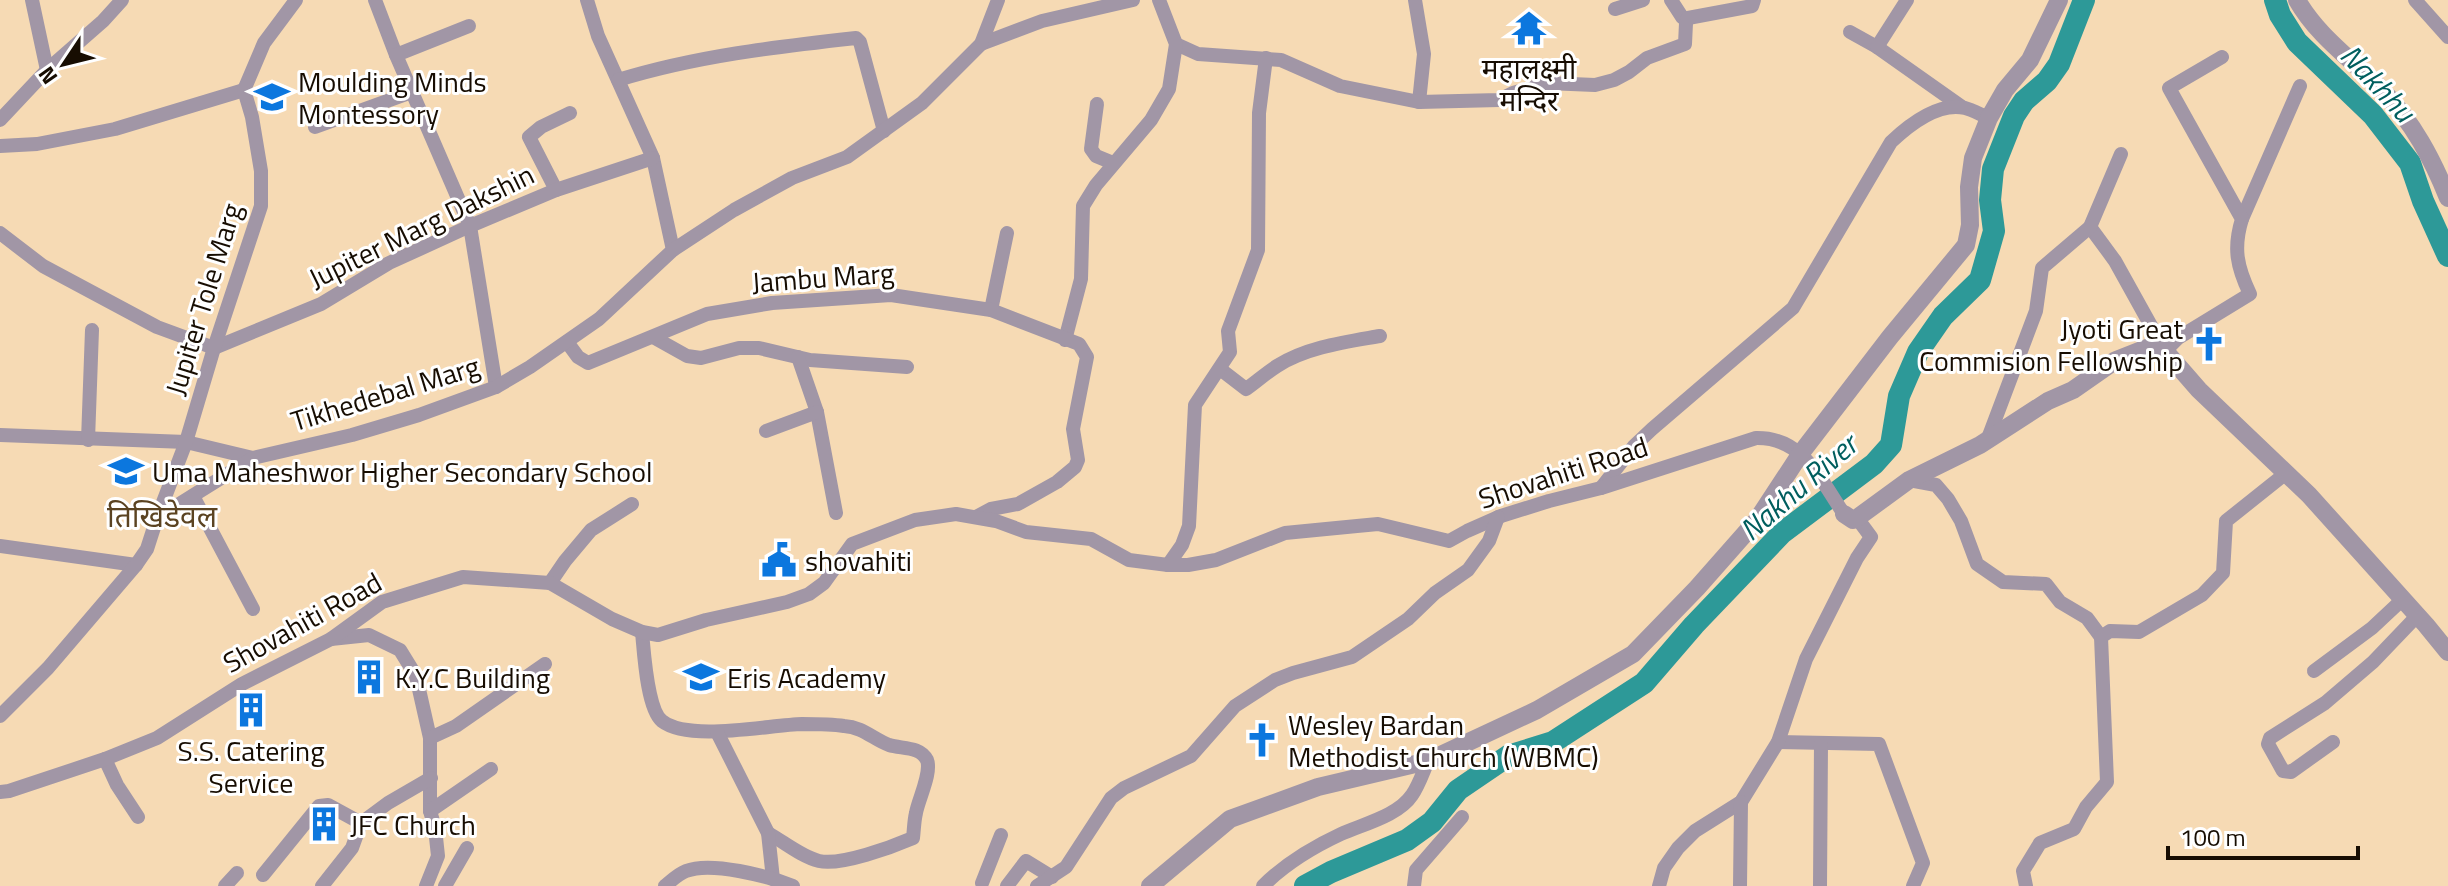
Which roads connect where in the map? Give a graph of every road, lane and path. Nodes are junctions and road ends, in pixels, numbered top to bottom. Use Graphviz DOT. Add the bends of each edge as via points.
graph roads {
  1 [pos="32,0"];
  2 [pos="122,0"];
  3 [pos="296,0"];
  4 [pos="375,0"];
  5 [pos="587,0"];
  6 [pos="998,0"];
  7 [pos="1159,0"];
  8 [pos="1415,0"];
  9 [pos="1643,0"];
  10 [pos="1671,0"];
  11 [pos="1754,0"];
  12 [pos="1907,0"];
  13 [pos="2059,0"];
  14 [pos="2415,0"];
  15 [pos="1124,1"];
  16 [pos="2299,1"];
  17 [pos="1700,7"];
  18 [pos="1615,9"];
  19 [pos="1687,21"];
  20 [pos="469,26"];
  21 [pos="1850,32"];
  22 [pos="2448,37"];
  23 [pos="981,44"];
  24 [pos="1176,44"];
  25 [pos="1877,47"];
  26 [pos="396,55"];
  27 [pos="2222,57"];
  28 [pos="1266,58"];
  29 [pos="47,70"];
  30 [pos="618,80"];
  31 [pos="2300,86"];
  32 [pos="244,90"];
  33 [pos="412,92"];
  34 [pos="1419,102"];
  35 [pos="1097,104"];
  36 [pos="1962,107"];
  37 [pos="570,113"];
  38 [pos="1989,118"];
  39 [pos="0,120"];
  40 [pos="315,127"];
  41 [pos="884,131"];
  42 [pos="0,146"];
  43 [pos="2121,154"];
  44 [pos="653,158"];
  45 [pos="1113,163"];
  46 [pos="556,190"];
  47 [pos="2448,198"];
  48 [pos="2242,219"];
  49 [pos="470,226"];
  50 [pos="2090,227"];
  51 [pos="0,233"];
  52 [pos="1007,233"];
  53 [pos="673,250"];
  54 [pos="991,310"];
  55 [pos="92,330"];
  56 [pos="1380,336"];
  57 [pos="653,337"];
  58 [pos="1065,340"];
  59 [pos="567,342"];
  60 [pos="214,348"];
  61 [pos="2165,351"];
  62 [pos="798,357"];
  63 [pos="907,367"];
  64 [pos="1220,369"];
  65 [pos="496,387"];
  66 [pos="817,412"];
  67 [pos="766,431"];
  68 [pos="0,435"];
  69 [pos="88,440"];
  70 [pos="1987,441"];
  71 [pos="186,442"];
  72 [pos="1804,457"];
  73 [pos="253,458"];
  74 [pos="2285,474"];
  75 [pos="1909,480"];
  76 [pos="1601,488"];
  77 [pos="193,496"];
  78 [pos="632,504"];
  79 [pos="836,513"];
  80 [pos="1850,516"];
  81 [pos="976,517"];
  82 [pos="1498,517"];
  83 [pos="157,518"];
  84 [pos="0,546"];
  85 [pos="136,565"];
  86 [pos="1168,565"];
  87 [pos="550,583"];
  88 [pos="2403,599"];
  89 [pos="253,609"];
  90 [pos="2417,616"];
  91 [pos="642,632"];
  92 [pos="2101,637"];
  93 [pos="331,639"];
  94 [pos="2448,652"];
  95 [pos="545,664"];
  96 [pos="2314,671"];
  97 [pos="0,716"];
  98 [pos="717,732"];
  99 [pos="430,738"];
  100 [pos="1778,742"];
  101 [pos="2333,742"];
  102 [pos="1821,744"];
  103 [pos="105,759"];
  104 [pos="1428,761"];
  105 [pos="491,769"];
  106 [pos="431,778"];
  107 [pos="0,792"];
  108 [pos="1741,802"];
  109 [pos="430,811"];
  110 [pos="138,817"];
  111 [pos="1462,817"];
  112 [pos="361,823"];
  113 [pos="768,833"];
  114 [pos="1001,835"];
  115 [pos="467,848"];
  116 [pos="237,873"];
  117 [pos="263,875"];
  118 [pos="1052,877"];
  119 [pos="773,879"];
  120 [pos="983,885"];
  121 [pos="225,886"];
  122 [pos="322,886"];
  123 [pos="426,886"];
  124 [pos="445,886"];
  125 [pos="665,886"];
  126 [pos="793,886"];
  127 [pos="1007,886"];
  128 [pos="1037,886"];
  129 [pos="1150,886"];
  130 [pos="1263,886"];
  131 [pos="1414,886"];
  132 [pos="1659,886"];
  133 [pos="1740,886"];
  134 [pos="1820,886"];
  135 [pos="1913,886"];
  136 [pos="2026,886"];
  1 -- 29 [label="street"];
  2 -- 29 [label="street"];
  3 -- 32 [label="street" via="264,43"];
  4 -- 26 [label="street"];
  5 -- 30 [label="street"];
  6 -- 23 [label="street, Tikhedebal Marg"];
  7 -- 24 [label="street"];
  8 -- 34 [label="street" via="1424,54"];
  9 -- 18 [label="street"];
  10 -- 19 [label="street"];
  11 -- 17 [label="street" via="1752,6"];
  12 -- 25 [label="street"];
  13 -- 38 [label="street" via="2030,60"];
  14 -- 22 [label="street"];
  15 -- 23 [label="street" via="1042,21"];
  16 -- 47 [label="street" via="2315,27 2384,92 2415,130"];
  17 -- 19 [label="street"];
  19 -- 34 [label="street" via="1685,44 1647,58 1614,80 1595,85 1547,83 1499,100"];
  20 -- 26 [label="street"];
  21 -- 25 [label="street"];
  23 -- 41 [label="street, Tikhedebal Marg" via="922,103"];
  24 -- 28 [label="street" via="1198,54"];
  24 -- 45 [label="street" via="1169,89 1151,120"];
  25 -- 36 [label="street"];
  26 -- 33 [label="street"];
  27 -- 48 [label="street" via="2169,88"];
  28 -- 34 [label="street" via="1340,86"];
  28 -- 64 [label="street" via="1259,113 1258,250 1228,331 1230,352"];
  29 -- 39 [label="street"];
  30 -- 41 [label="street" via="701,59 856,38"];
  30 -- 44 [label="street"];
  31 -- 48 [label="street"];
  32 -- 42 [label="street" via="115,129"];
  32 -- 60 [label="street, Jupiter Tole Marg" via="261,171 261,206"];
  33 -- 40 [label="street"];
  33 -- 49 [label="street"];
  35 -- 45 [label="street" via="1091,149"];
  36 -- 38 [label="street"];
  36 -- 76 [label="street" via="1937,111 1909,125 1891,142 1793,308 1652,429"];
  37 -- 46 [label="street" via="529,137"];
  38 -- 72 [label="street" via="1973,158 1966,245 1890,337"];
  41 -- 53 [label="street, Tikhedebal Marg" via="847,157 792,178 734,210"];
  43 -- 50 [label="street"];
  44 -- 46 [label="street, Jupiter Marg Dakshin"];
  44 -- 53 [label="street"];
  45 -- 58 [label="street" via="1083,206 1081,279"];
  46 -- 49 [label="street, Jupiter Marg Dakshin"];
  48 -- 61 [label="street" via="2238,261 2250,294"];
  49 -- 60 [label="street, Jupiter Marg Dakshin" via="389,263 321,304"];
  49 -- 65 [label="street"];
  50 -- 61 [label="street"];
  50 -- 70 [label="street" via="2042,268 2036,311"];
  51 -- 60 [label="street" via="43,266 157,327"];
  52 -- 54 [label="street"];
  53 -- 59 [label="street, Tikhedebal Marg"];
  54 -- 57 [label="street, Jambu Marg" via="891,295 772,303 707,314"];
  54 -- 58 [label="street, Jambu Marg"];
  55 -- 69 [label="street"];
  56 -- 64 [label="street" via="1296,357 1246,389"];
  57 -- 59 [label="street, Jambu Marg" via="588,363"];
  57 -- 62 [label="street" via="701,358 739,348"];
  58 -- 81 [label="street, Jambu Marg" via="1079,344 1087,357 1073,429 1075,467 1018,504"];
  59 -- 65 [label="street, Tikhedebal Marg"];
  60 -- 71 [label="street, Jupiter Tole Marg"];
  61 -- 70 [label="street" via="2149,347 2116,360"];
  61 -- 74 [label="street"];
  62 -- 63 [label="street"];
  62 -- 66 [label="street"];
  64 -- 86 [label="street" via="1195,405 1189,526"];
  65 -- 73 [label="street, Tikhedebal Marg" via="352,435"];
  66 -- 67 [label="street"];
  66 -- 79 [label="street"];
  68 -- 69 [label="street"];
  69 -- 71 [label="street"];
  70 -- 75 [label="street"];
  71 -- 73 [label="street"];
  71 -- 83 [label="street, Jupiter Tole Marg"];
  72 -- 76 [label="street, Shovahiti Road" via="1772,438 1756,438"];
  72 -- 80 [label="street"];
  72 -- 104 [label="street" via="1757,520 1633,654 1537,710"];
  73 -- 77 [label="street, Tikhedebal Marg"];
  74 -- 88 [label="street"];
  74 -- 92 [label="street" via="2226,521 2223,573 2202,595 2139,632 2110,631"];
  75 -- 80 [label="street"];
  75 -- 92 [label="street" via="1936,485 1948,499 1977,564 2003,582 2046,584"];
  76 -- 82 [label="street, Shovahiti Road"];
  77 -- 83 [label="street, Tikhedebal Marg"];
  77 -- 89 [label="street"];
  78 -- 87 [label="street" via="591,530"];
  80 -- 100 [label="street" via="1871,537 1806,659"];
  81 -- 86 [label="street, Shovahiti Road" via="1026,532 1091,539 1129,560"];
  81 -- 91 [label="street, Shovahiti Road" via="915,520 866,537 852,544 824,583 787,602 658,635"];
  82 -- 86 [label="street, Shovahiti Road" via="1449,541 1378,524 1342,527 1285,533 1216,560"];
  82 -- 118 [label="street" via="1468,570 1408,619 1352,657 1275,680 1235,706 1191,756 1111,798 1066,867"];
  83 -- 85 [label="street"];
  84 -- 85 [label="street"];
  85 -- 97 [label="street"];
  87 -- 91 [label="street, Shovahiti Road"];
  87 -- 93 [label="street, Shovahiti Road" via="463,577 382,602"];
  88 -- 90 [label="street"];
  88 -- 96 [label="street"];
  90 -- 94 [label="street"];
  90 -- 101 [label="street" via="2364,670 2268,744 2283,771 2291,772"];
  91 -- 98 [label="street" via="656,713 681,728"];
  92 -- 136 [label="street" via="2107,782 2074,829 2040,843 2023,871"];
  93 -- 99 [label="street" via="369,635 400,650 416,676"];
  93 -- 103 [label="street, Shovahiti Road" via="251,679 157,738"];
  95 -- 99 [label="street"];
  98 -- 113 [label="street"];
  98 -- 113 [label="street" via="802,724 845,726 926,757 913,838 833,862 817,861"];
  99 -- 106 [label="street"];
  100 -- 102 [label="street"];
  100 -- 108 [label="street"];
  102 -- 134 [label="street"];
  102 -- 135 [label="street" via="1879,744 1923,863"];
  103 -- 107 [label="street, Shovahiti Road"];
  103 -- 110 [label="street"];
  104 -- 129 [label="street" via="1318,787 1230,819"];
  104 -- 130 [label="street" via="1412,797 1282,868"];
  105 -- 109 [label="street"];
  106 -- 109 [label="street"];
  106 -- 112 [label="street"];
  108 -- 132 [label="street" via="1678,848"];
  108 -- 133 [label="street"];
  109 -- 123 [label="street" via="438,856"];
  111 -- 131 [label="street" via="1416,870"];
  112 -- 117 [label="street" via="328,805 319,806"];
  112 -- 122 [label="street" via="352,848"];
  113 -- 119 [label="street"];
  114 -- 120 [label="street"];
  115 -- 124 [label="street"];
  116 -- 121 [label="street"];
  118 -- 127 [label="street" via="1026,861"];
  118 -- 128 [label="street"];
  119 -- 125 [label="street" via="703,866 683,872"];
  119 -- 126 [label="street"];
}
